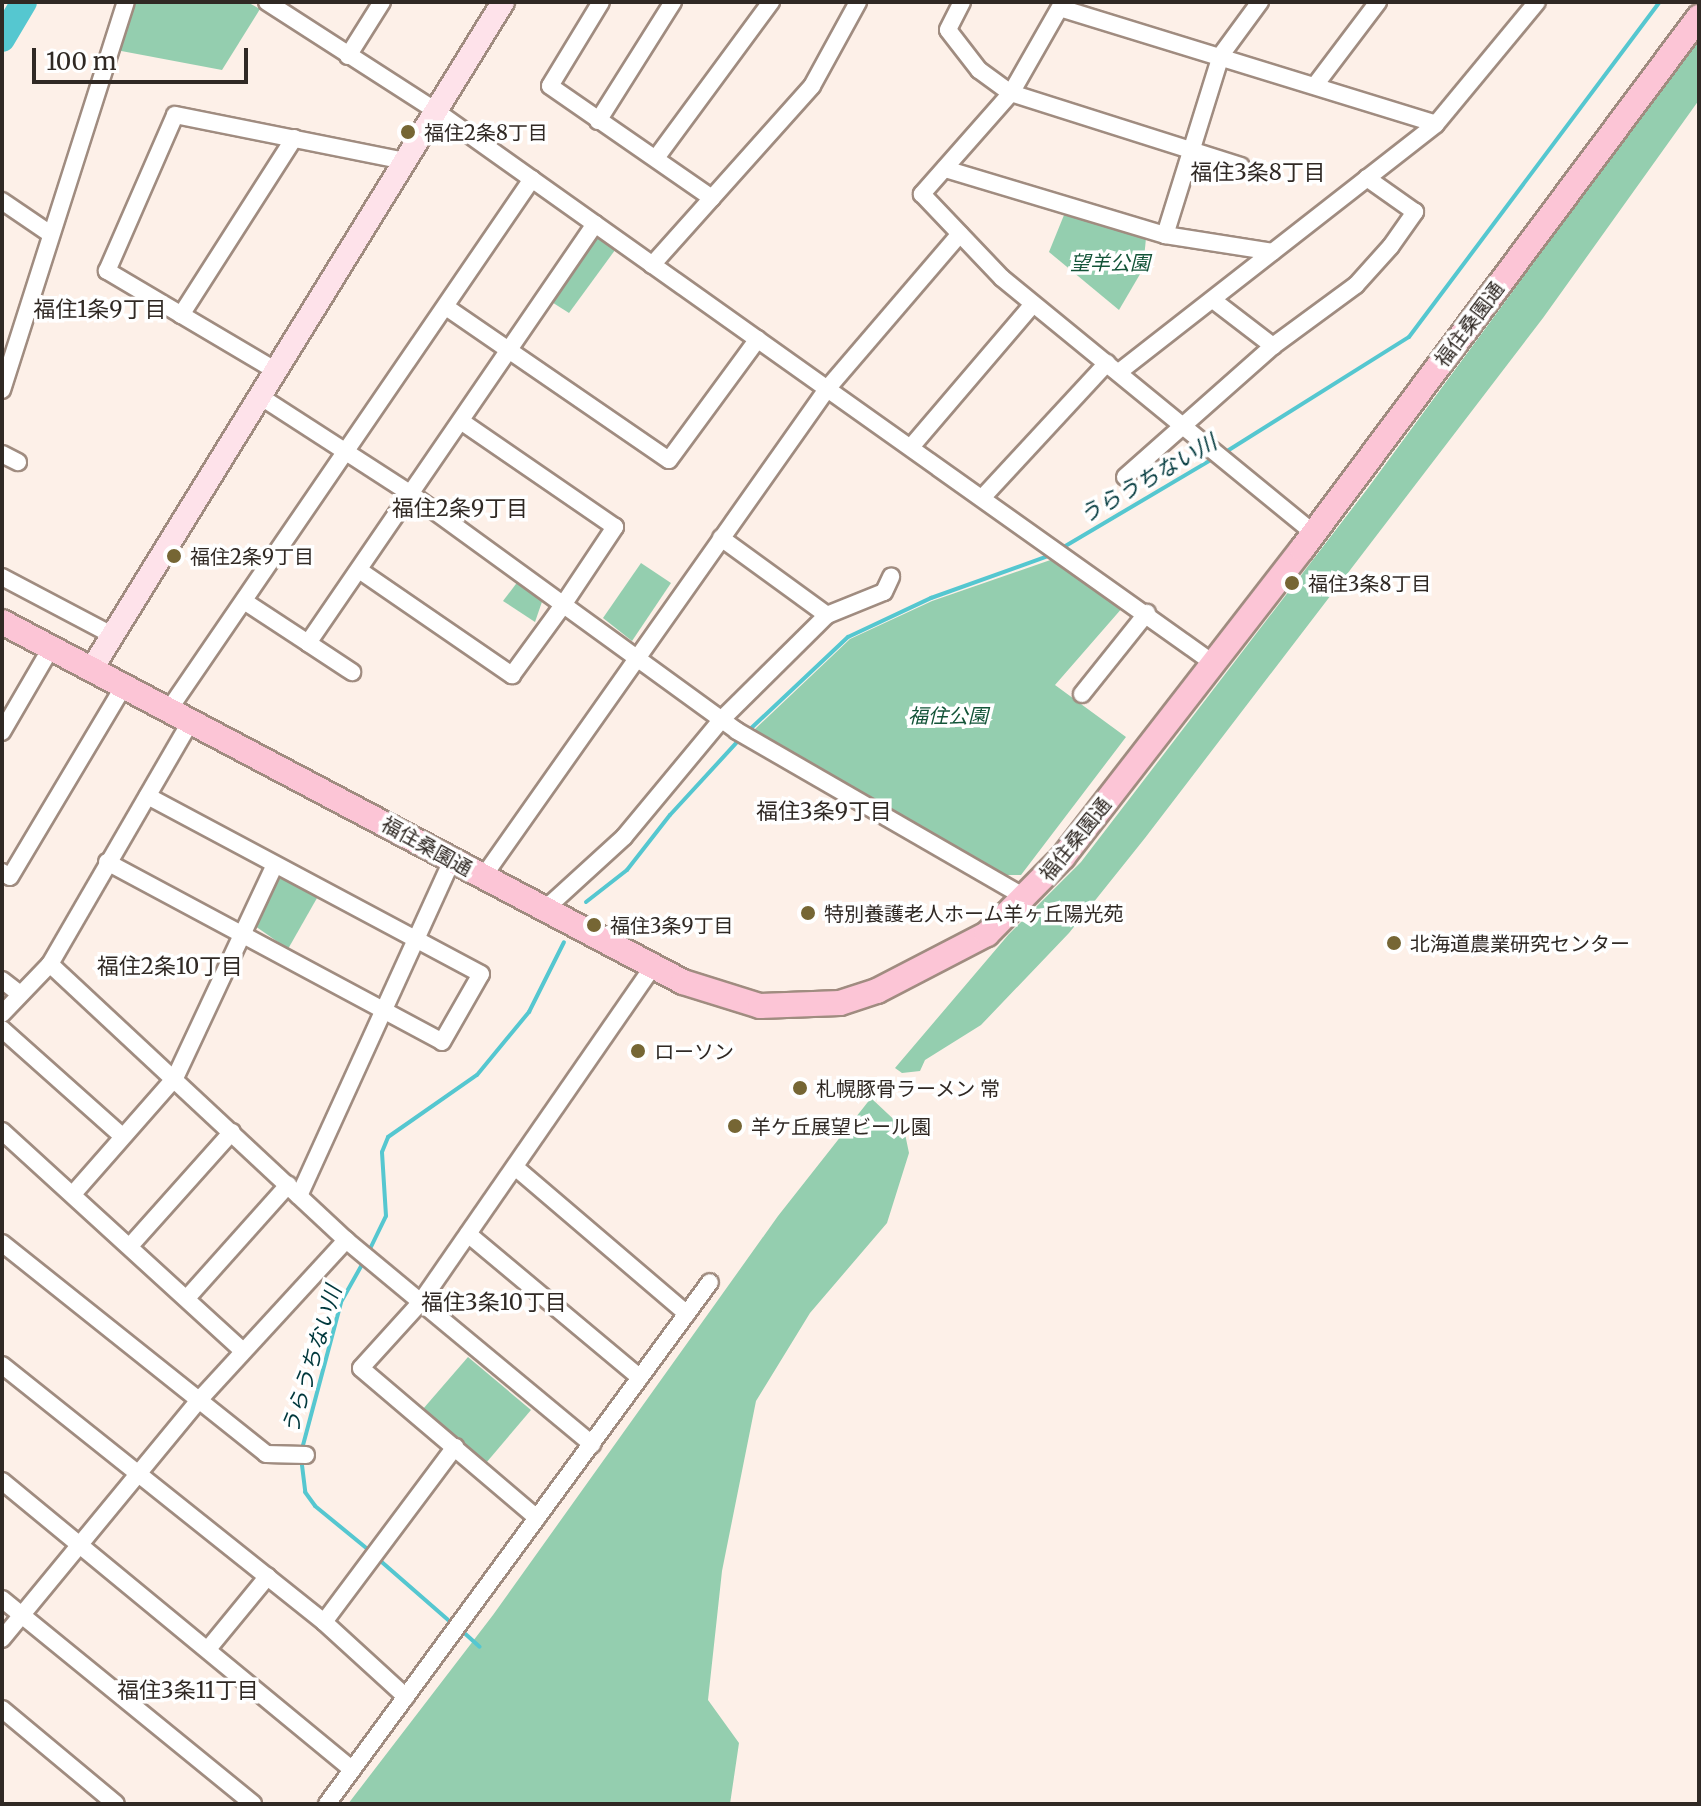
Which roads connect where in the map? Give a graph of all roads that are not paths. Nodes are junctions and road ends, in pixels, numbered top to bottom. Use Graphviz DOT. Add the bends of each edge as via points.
graph roads {
  1 [pos="126,2"];
  2 [pos="267,2"];
  3 [pos="382,2"];
  4 [pos="503,2"];
  5 [pos="601,2"];
  6 [pos="673,2"];
  7 [pos="771,2"];
  8 [pos="858,2"];
  9 [pos="962,2"];
  10 [pos="1260,2"];
  11 [pos="1378,2"];
  12 [pos="1537,2"];
  13 [pos="1062,5"];
  14 [pos="1699,17"];
  15 [pos="1221,55"];
  16 [pos="348,56"];
  17 [pos="1316,84"];
  18 [pos="1011,93"];
  19 [pos="436,111"];
  20 [pos="598,121"];
  21 [pos="1436,124"];
  22 [pos="294,138"];
  23 [pos="1189,150"];
  24 [pos="656,158"];
  25 [pos="406,161"];
  26 [pos="1241,166"];
  27 [pos="945,169"];
  28 [pos="1367,178"];
  29 [pos="532,179"];
  30 [pos="712,198"];
  31 [pos="2,201"];
  32 [pos="595,224"];
  33 [pos="49,233"];
  34 [pos="960,234"];
  35 [pos="1165,235"];
  36 [pos="1273,252"];
  37 [pos="652,265"];
  38 [pos="1213,300"];
  39 [pos="1033,304"];
  40 [pos="446,307"];
  41 [pos="181,315"];
  42 [pos="758,339"];
  43 [pos="1273,346"];
  44 [pos="510,349"];
  45 [pos="1113,368"];
  46 [pos="278,372"];
  47 [pos="827,389"];
  48 [pos="2,390"];
  49 [pos="261,397"];
  50 [pos="462,422"];
  51 [pos="1184,425"];
  52 [pos="911,447"];
  53 [pos="347,450"];
  54 [pos="2,454"];
  55 [pos="18,462"];
  56 [pos="1125,477"];
  57 [pos="411,494"];
  58 [pos="982,498"];
  59 [pos="1313,533"];
  60 [pos="721,538"];
  61 [pos="359,570"];
  62 [pos="2,577"];
  63 [pos="891,577"];
  64 [pos="244,601"];
  65 [pos="563,605"];
  66 [pos="1147,613"];
  67 [pos="827,615"];
  68 [pos="2,622"];
  69 [pos="114,636"];
  70 [pos="308,643"];
  71 [pos="52,646"];
  72 [pos="637,659"];
  73 [pos="1213,663"];
  74 [pos="93,667"];
  75 [pos="352,672"];
  76 [pos="125,684"];
  77 [pos="1082,694"];
  78 [pos="181,713"];
  79 [pos="722,719"];
  80 [pos="2,732"];
  81 [pos="148,796"];
  82 [pos="452,860"];
  83 [pos="107,862"];
  84 [pos="275,865"];
  85 [pos="2,872"];
  86 [pos="483,877"];
  87 [pos="1026,898"];
  88 [pos="543,911"];
  89 [pos="242,935"];
  90 [pos="415,940"];
  91 [pos="50,964"];
  92 [pos="652,968"];
  93 [pos="2,980"];
  94 [pos="20,994"];
  95 [pos="383,1010"];
  96 [pos="2,1014"];
  97 [pos="2,1029"];
  98 [pos="175,1078"];
  99 [pos="2,1131"];
  100 [pos="232,1132"];
  101 [pos="122,1136"];
  102 [pos="515,1167"];
  103 [pos="293,1191"];
  104 [pos="73,1194"];
  105 [pos="468,1234"];
  106 [pos="2,1243"];
  107 [pos="352,1245"];
  108 [pos="130,1246"];
  109 [pos="710,1282"];
  110 [pos="187,1298"];
  111 [pos="420,1303"];
  112 [pos="687,1314"];
  113 [pos="242,1350"];
  114 [pos="2,1365"];
  115 [pos="640,1378"];
  116 [pos="200,1399"];
  117 [pos="592,1444"];
  118 [pos="455,1447"];
  119 [pos="299,1455"];
  120 [pos="136,1476"];
  121 [pos="2,1481"];
  122 [pos="537,1518"];
  123 [pos="79,1545"];
  124 [pos="268,1576"];
  125 [pos="2,1599"];
  126 [pos="22,1615"];
  127 [pos="324,1622"];
  128 [pos="2,1639"];
  129 [pos="208,1649"];
  130 [pos="406,1697"];
  131 [pos="2,1709"];
  132 [pos="352,1770"];
  133 [pos="116,1804"];
  134 [pos="253,1804"];
  135 [pos="327,1804"];
  1 -- 33 [label="street"];
  2 -- 16 [label="street"];
  3 -- 16 [label="street"];
  4 -- 19 [label="street"];
  5 -- 20 [label="street" via="550,86"];
  6 -- 20 [label="street"];
  7 -- 24 [label="street"];
  8 -- 30 [label="street" via="812,86"];
  9 -- 18 [label="street" via="948,30 979,70"];
  10 -- 15 [label="street"];
  11 -- 17 [label="street"];
  12 -- 21 [label="street"];
  13 -- 15 [label="street"];
  13 -- 18 [label="street"];
  14 -- 59 [label="main road, 福住桑園通"];
  15 -- 17 [label="street"];
  15 -- 23 [label="street"];
  16 -- 19 [label="street"];
  17 -- 21 [label="street"];
  18 -- 23 [label="street"];
  18 -- 27 [label="street"];
  19 -- 25 [label="street"];
  19 -- 29 [label="street"];
  20 -- 24 [label="street"];
  21 -- 28 [label="street"];
  22 -- 25 [label="street"];
  22 -- 41 [label="street"];
  22 -- 41 [label="street" via="175,115 107,271"];
  23 -- 26 [label="street"];
  23 -- 35 [label="street"];
  24 -- 30 [label="street"];
  25 -- 46 [label="street"];
  27 -- 34 [label="street" via="922,194"];
  27 -- 35 [label="street"];
  28 -- 36 [label="street"];
  28 -- 43 [label="street" via="1415,212 1356,285"];
  29 -- 32 [label="street"];
  29 -- 40 [label="street"];
  30 -- 37 [label="street"];
  31 -- 33 [label="street"];
  32 -- 37 [label="street"];
  32 -- 44 [label="street"];
  33 -- 48 [label="street"];
  34 -- 39 [label="street"];
  34 -- 47 [label="street"];
  35 -- 36 [label="street"];
  36 -- 38 [label="street"];
  37 -- 42 [label="street"];
  38 -- 43 [label="street"];
  38 -- 45 [label="street"];
  39 -- 45 [label="street"];
  39 -- 52 [label="street"];
  40 -- 44 [label="street"];
  40 -- 53 [label="street"];
  41 -- 46 [label="street"];
  42 -- 44 [label="street" via="669,460"];
  42 -- 47 [label="street"];
  43 -- 51 [label="street"];
  44 -- 50 [label="street"];
  45 -- 51 [label="street"];
  45 -- 58 [label="street"];
  46 -- 49 [label="street"];
  47 -- 52 [label="street"];
  47 -- 60 [label="street"];
  49 -- 53 [label="street"];
  49 -- 69 [label="street"];
  50 -- 57 [label="street"];
  50 -- 65 [label="street" via="615,527"];
  51 -- 56 [label="street"];
  51 -- 59 [label="street"];
  52 -- 58 [label="street"];
  53 -- 57 [label="street"];
  53 -- 64 [label="street"];
  54 -- 55 [label="street"];
  57 -- 61 [label="street"];
  57 -- 65 [label="street"];
  58 -- 66 [label="street"];
  59 -- 73 [label="main road, 福住桑園通"];
  60 -- 67 [label="street"];
  60 -- 72 [label="street"];
  61 -- 65 [label="street" via="512,675"];
  61 -- 70 [label="street"];
  62 -- 69 [label="street"];
  63 -- 67 [label="street" via="884,592"];
  64 -- 70 [label="street"];
  64 -- 78 [label="street"];
  65 -- 72 [label="street"];
  66 -- 73 [label="street"];
  66 -- 77 [label="street"];
  67 -- 79 [label="street"];
  68 -- 71 [label="main road, 福住桑園通"];
  69 -- 74 [label="street"];
  70 -- 75 [label="street"];
  71 -- 74 [label="main road, 福住桑園通"];
  71 -- 80 [label="street"];
  72 -- 79 [label="street"];
  72 -- 86 [label="street"];
  73 -- 87 [label="main road, 福住桑園通"];
  74 -- 76 [label="main road, 福住桑園通"];
  76 -- 78 [label="main road, 福住桑園通"];
  76 -- 85 [label="street" via="10,877"];
  78 -- 81 [label="street"];
  78 -- 82 [label="main road, 福住桑園通"];
  79 -- 87 [label="street"];
  79 -- 88 [label="street" via="624,837"];
  81 -- 83 [label="street"];
  81 -- 84 [label="street"];
  82 -- 86 [label="main road, 福住桑園通"];
  82 -- 90 [label="street"];
  83 -- 89 [label="street"];
  83 -- 91 [label="street"];
  84 -- 89 [label="street"];
  84 -- 90 [label="street"];
  86 -- 88 [label="main road, 福住桑園通"];
  87 -- 92 [label="main road, 福住桑園通" via="987,934 950,956 840,1003 760,1006"];
  88 -- 92 [label="main road, 福住桑園通"];
  89 -- 95 [label="street"];
  89 -- 98 [label="street"];
  90 -- 95 [label="street"];
  90 -- 95 [label="street" via="481,974 442,1042"];
  91 -- 94 [label="street"];
  91 -- 98 [label="street"];
  92 -- 102 [label="street"];
  93 -- 94 [label="street"];
  94 -- 96 [label="street"];
  95 -- 103 [label="street"];
  97 -- 101 [label="street"];
  98 -- 100 [label="street"];
  98 -- 101 [label="street"];
  99 -- 104 [label="street"];
  100 -- 103 [label="street"];
  100 -- 108 [label="street"];
  101 -- 104 [label="street"];
  102 -- 105 [label="street"];
  102 -- 112 [label="street"];
  103 -- 107 [label="street"];
  103 -- 110 [label="street"];
  104 -- 108 [label="street"];
  105 -- 111 [label="street"];
  105 -- 115 [label="street"];
  106 -- 116 [label="street" via="190,1397"];
  107 -- 111 [label="street"];
  107 -- 113 [label="street"];
  108 -- 110 [label="street"];
  109 -- 112 [label="street"];
  110 -- 113 [label="street"];
  111 -- 117 [label="street"];
  111 -- 118 [label="street" via="361,1368"];
  112 -- 115 [label="street"];
  113 -- 116 [label="street"];
  114 -- 120 [label="street"];
  115 -- 117 [label="street"];
  116 -- 119 [label="street" via="266,1454"];
  116 -- 120 [label="street"];
  117 -- 122 [label="street"];
  118 -- 122 [label="street"];
  118 -- 127 [label="street"];
  120 -- 123 [label="street"];
  120 -- 124 [label="street"];
  121 -- 123 [label="street"];
  122 -- 130 [label="street"];
  123 -- 126 [label="street"];
  123 -- 129 [label="street"];
  124 -- 127 [label="street"];
  124 -- 129 [label="street"];
  125 -- 126 [label="street"];
  126 -- 128 [label="street"];
  126 -- 134 [label="street"];
  127 -- 130 [label="street"];
  129 -- 132 [label="street"];
  130 -- 132 [label="street"];
  131 -- 133 [label="street"];
  132 -- 135 [label="street"];
}
